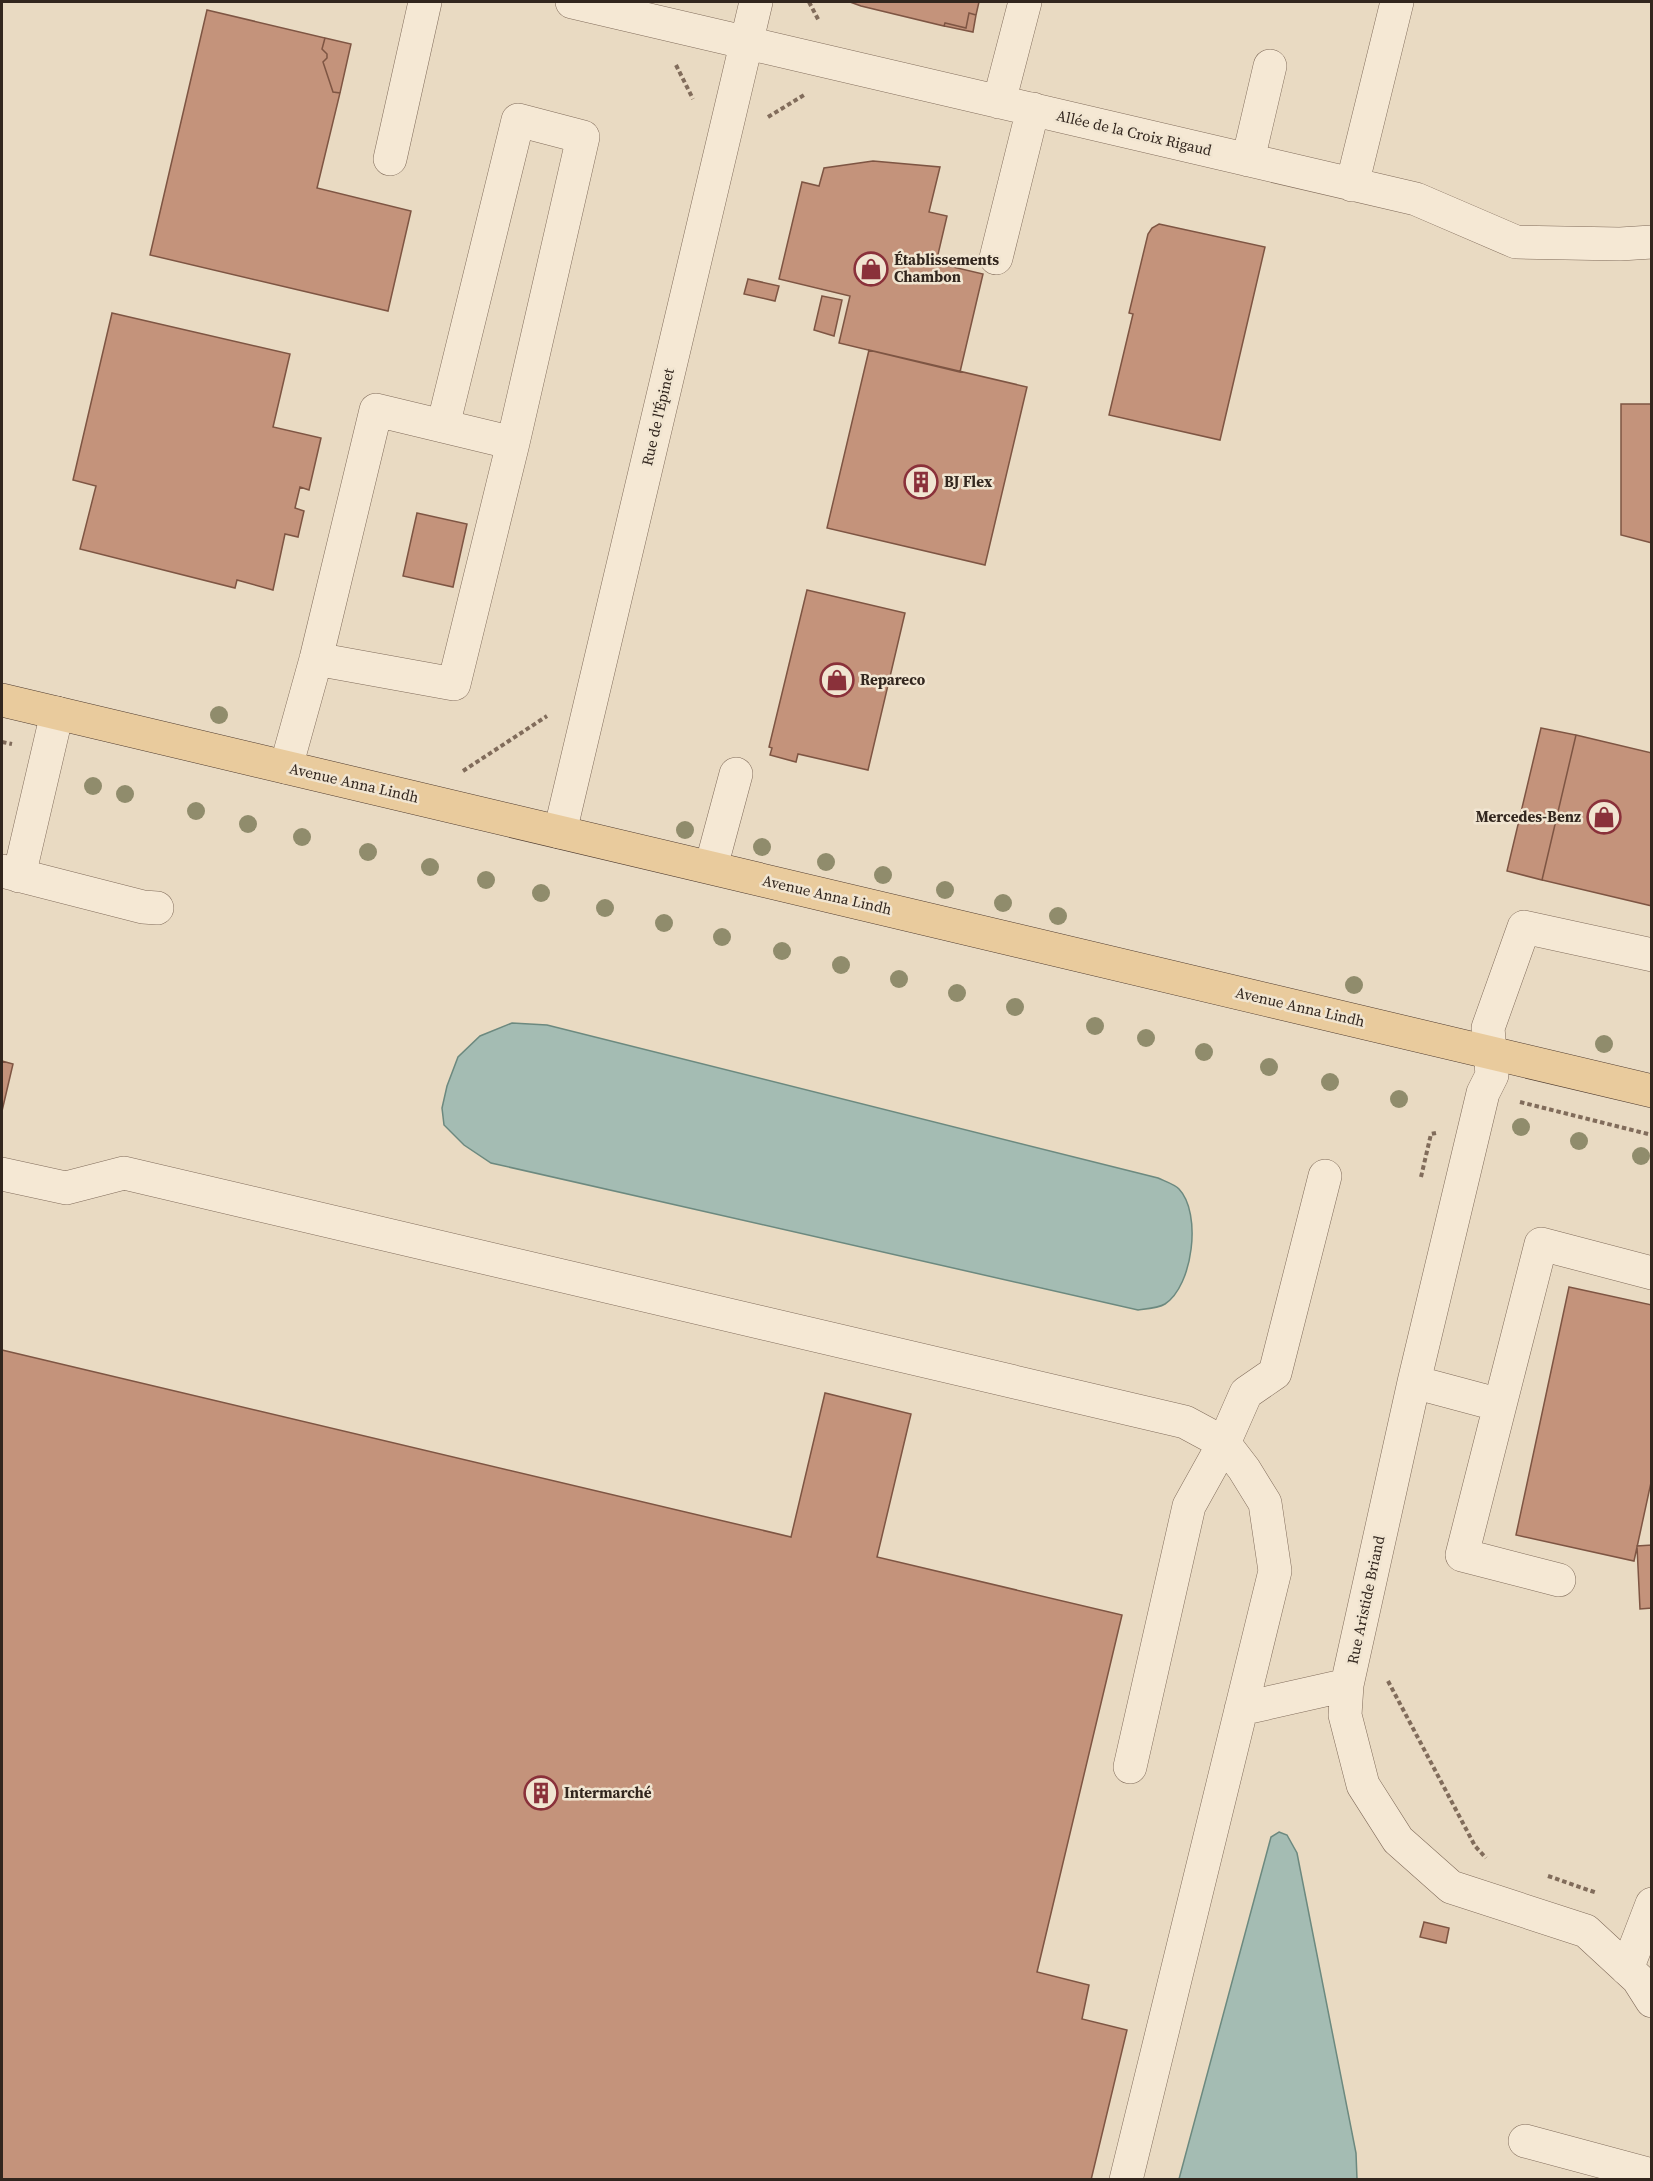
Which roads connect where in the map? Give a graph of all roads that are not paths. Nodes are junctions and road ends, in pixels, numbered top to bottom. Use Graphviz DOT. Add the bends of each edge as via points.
graph roads {
  1 [pos="426,2"];
  2 [pos="572,2"];
  3 [pos="756,2"];
  4 [pos="1025,2"];
  5 [pos="1397,2"];
  6 [pos="616,6"];
  7 [pos="746,43"];
  8 [pos="1270,66"];
  9 [pos="999,102"];
  10 [pos="1033,109"];
  11 [pos="390,159"];
  12 [pos="1248,160"];
  13 [pos="1352,185"];
  14 [pos="1652,242"];
  15 [pos="996,258"];
  16 [pos="443,426"];
  17 [pos="513,443"];
  18 [pos="316,659"];
  19 [pos="2,700"];
  20 [pos="57,713"];
  21 [pos="286,767"];
  22 [pos="736,774"];
  23 [pos="560,832"];
  24 [pos="711,867"];
  25 [pos="10,874"];
  26 [pos="157,908"];
  27 [pos="1652,955"];
  28 [pos="1490,1052"];
  29 [pos="1652,1091"];
  30 [pos="2,1174"];
  31 [pos="1325,1176"];
  32 [pos="1652,1273"];
  33 [pos="1414,1382"];
  34 [pos="1500,1405"];
  35 [pos="1224,1443"];
  36 [pos="1559,1580"];
  37 [pos="1347,1684"];
  38 [pos="1241,1709"];
  39 [pos="1130,1767"];
  40 [pos="1652,1904"];
  41 [pos="1627,1969"];
  42 [pos="1652,2001"];
  43 [pos="1525,2141"];
  44 [pos="1652,2175"];
  45 [pos="1126,2180"];
  1 -- 11 [label="street"];
  2 -- 6 [label="street, Allée de la Croix Rigaud"];
  3 -- 7 [label="street, Rue de l'Épinet"];
  4 -- 9 [label="street"];
  5 -- 13 [label="street"];
  6 -- 7 [label="street, Allée de la Croix Rigaud" via="677,27"];
  7 -- 9 [label="street, Allée de la Croix Rigaud"];
  7 -- 23 [label="street, Rue de l'Épinet"];
  8 -- 12 [label="street"];
  9 -- 10 [label="street, Allée de la Croix Rigaud"];
  10 -- 12 [label="street, Allée de la Croix Rigaud"];
  10 -- 15 [label="street"];
  12 -- 13 [label="street, Allée de la Croix Rigaud"];
  13 -- 14 [label="street, Allée de la Croix Rigaud" via="1416,199 1516,242"];
  16 -- 17 [label="street"];
  16 -- 17 [label="street" via="518,120 583,137"];
  16 -- 18 [label="street" via="376,410"];
  17 -- 18 [label="street" via="454,684"];
  18 -- 21 [label="street"];
  19 -- 20 [label="main road, Avenue Anna Lindh"];
  20 -- 21 [label="main road, Avenue Anna Lindh"];
  20 -- 25 [label="street"];
  21 -- 23 [label="main road, Avenue Anna Lindh"];
  22 -- 24 [label="street"];
  23 -- 24 [label="main road, Avenue Anna Lindh"];
  24 -- 28 [label="main road, Avenue Anna Lindh"];
  25 -- 26 [label="street"];
  27 -- 28 [label="street, Rue Aristide Briand" via="1524,927 1488,1028"];
  28 -- 29 [label="main road, Avenue Anna Lindh"];
  28 -- 33 [label="street, Rue Aristide Briand" via="1492,1075 1483,1093"];
  30 -- 35 [label="street" via="66,1188 124,1173 1185,1422"];
  31 -- 35 [label="street" via="1275,1373 1246,1393"];
  32 -- 34 [label="street" via="1541,1244"];
  33 -- 34 [label="street"];
  33 -- 37 [label="street, Rue Aristide Briand"];
  34 -- 36 [label="street" via="1462,1556"];
  35 -- 38 [label="street" via="1265,1503 1275,1571"];
  35 -- 39 [label="street" via="1189,1506"];
  37 -- 38 [label="street"];
  37 -- 41 [label="street, Rue Aristide Briand" via="1345,1715 1363,1785 1398,1840 1451,1887 1586,1931"];
  38 -- 45 [label="street"];
  40 -- 41 [label="street"];
  41 -- 42 [label="street, Rue Aristide Briand"];
  43 -- 44 [label="street"];
}
